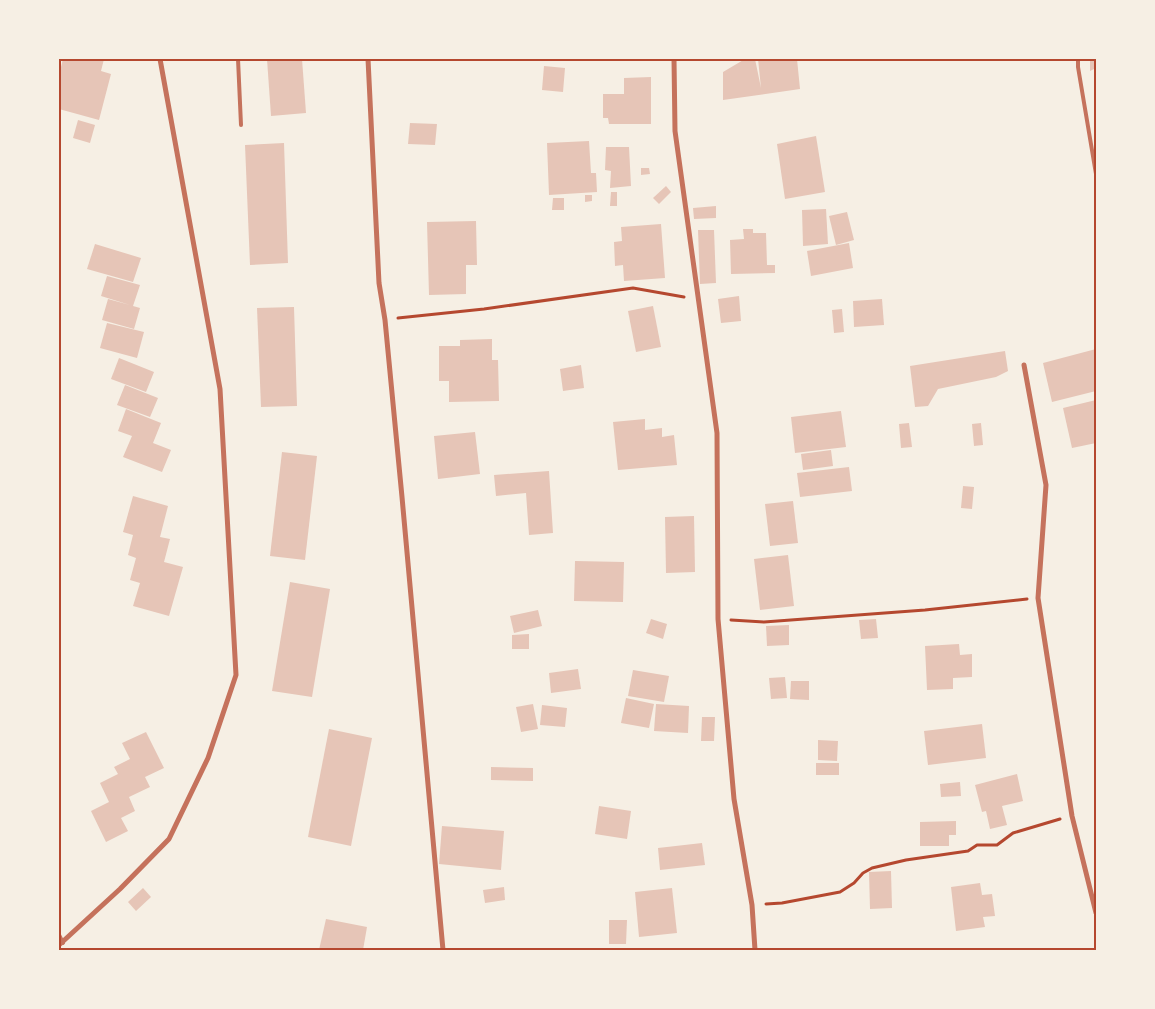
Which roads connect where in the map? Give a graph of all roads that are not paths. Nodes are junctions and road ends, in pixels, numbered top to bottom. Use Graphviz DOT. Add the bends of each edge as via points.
graph roads {
  1 [pos="160,59"];
  2 [pos="238,59"];
  3 [pos="368,59"];
  4 [pos="674,59"];
  5 [pos="1078,59"];
  6 [pos="241,125"];
  7 [pos="1096,174"];
  8 [pos="1024,365"];
  9 [pos="1096,913"];
  10 [pos="59,935"];
  11 [pos="61,944"];
  12 [pos="442,950"];
  13 [pos="755,950"];
  1 -- 11 [label="street" via="220,389 236,675 208,758 169,839"];
  2 -- 6 [label="lane"];
  3 -- 12 [label="street" via="380,283"];
  4 -- 13 [label="street" via="675,131 716,433 718,619 734,798 752,905"];
  5 -- 7 [label="lane"];
  8 -- 9 [label="street" via="1046,485 1038,598 1072,816"];
  10 -- 11 [label="lane"];
}
